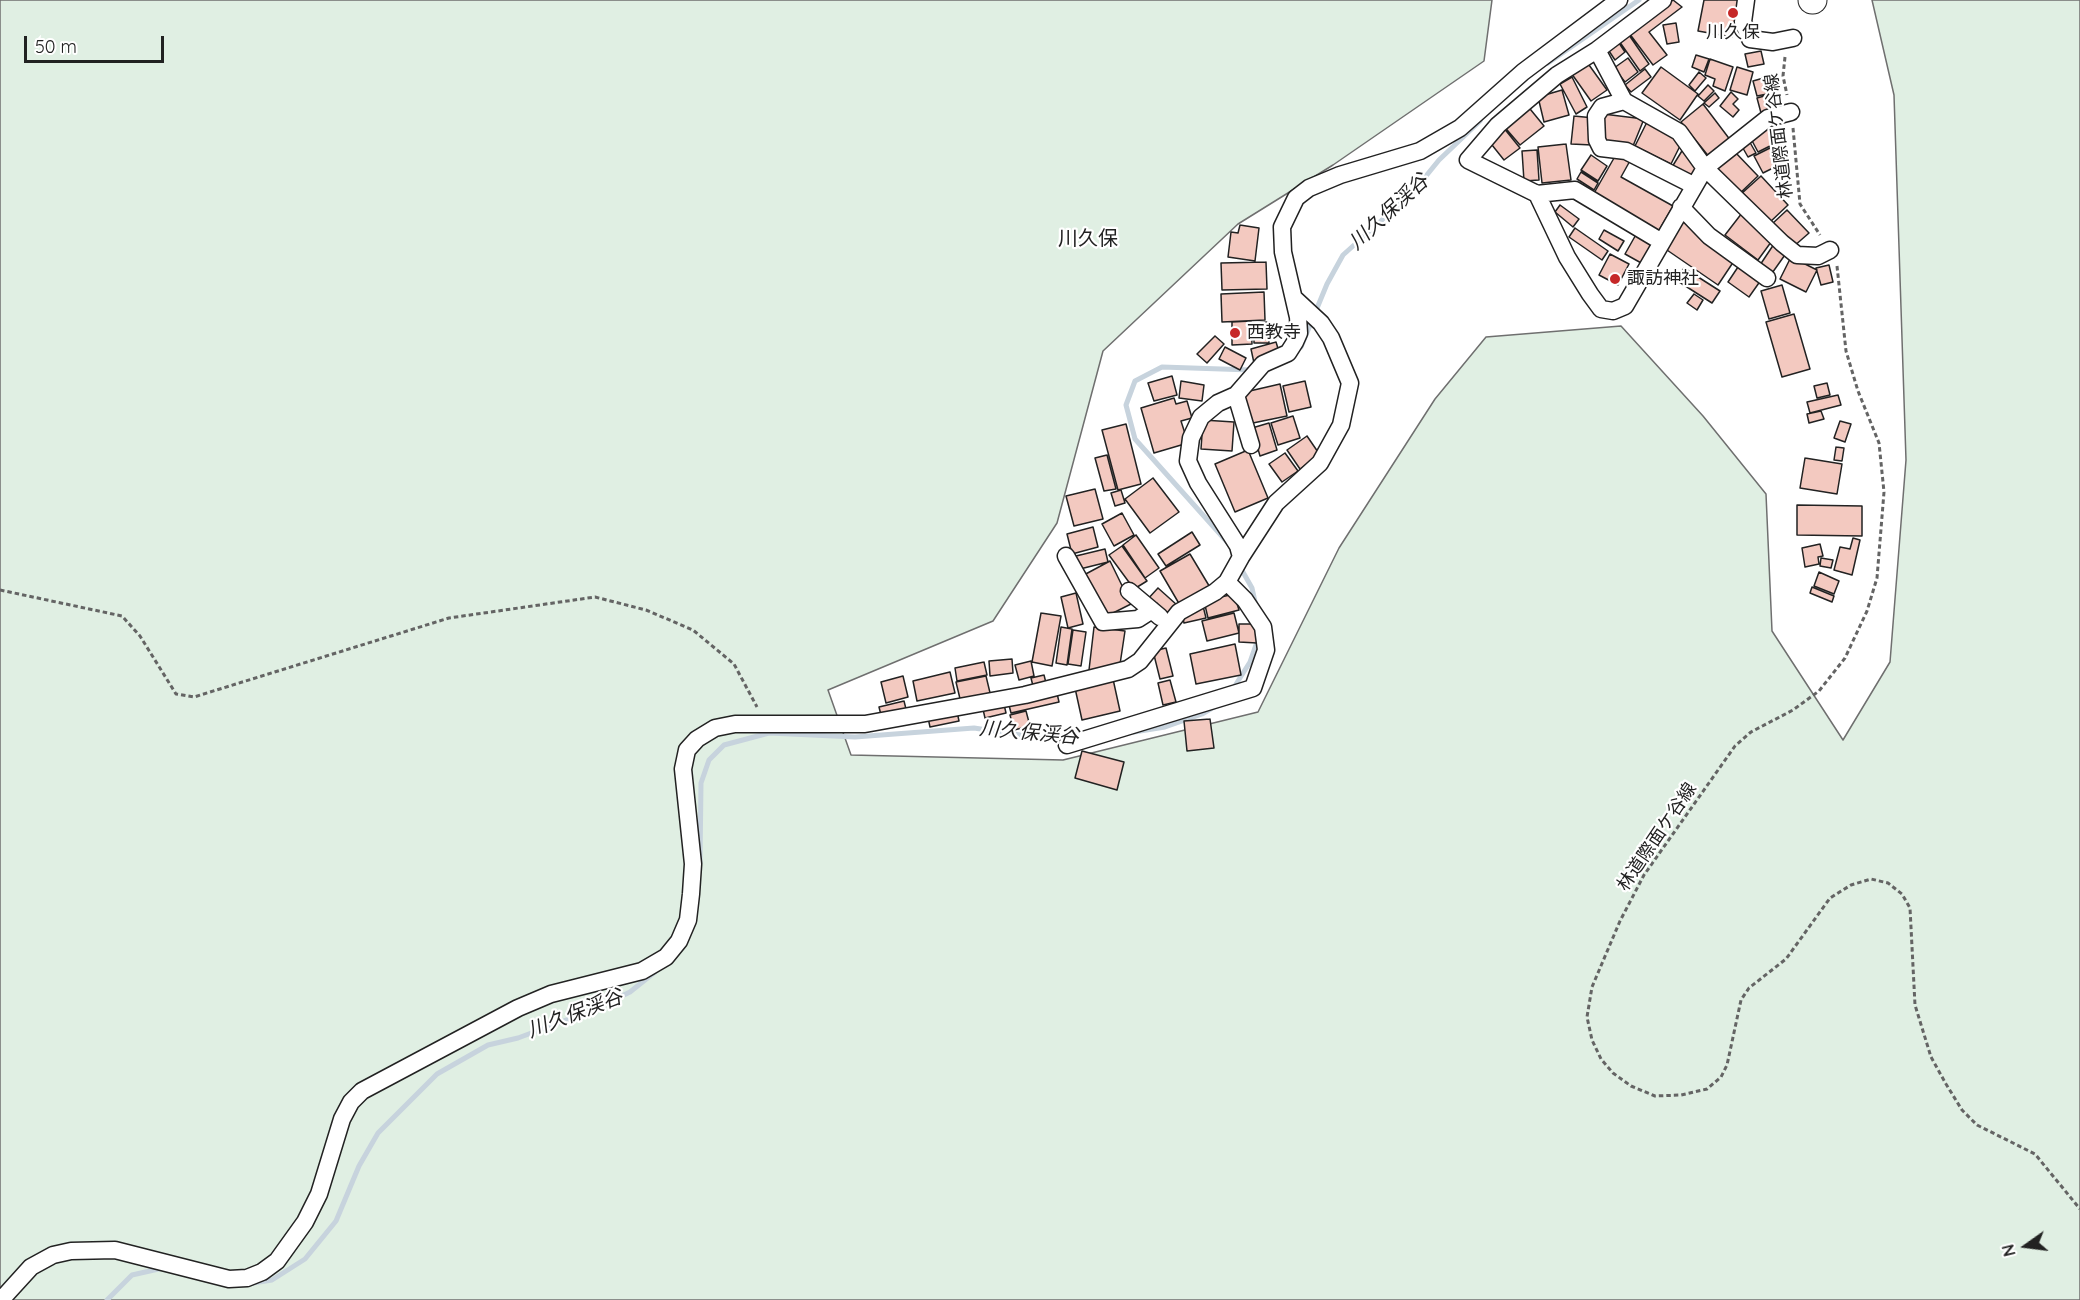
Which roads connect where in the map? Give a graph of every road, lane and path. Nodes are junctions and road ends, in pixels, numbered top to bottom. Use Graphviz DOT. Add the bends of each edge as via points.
graph roads {
  1 [pos="1619,0"];
  2 [pos="1663,0"];
  3 [pos="1746,0"];
  4 [pos="1793,38"];
  5 [pos="1597,50"];
  6 [pos="1542,58"];
  7 [pos="1557,75"];
  8 [pos="1624,101"];
  9 [pos="1791,112"];
  10 [pos="1705,168"];
  11 [pos="1693,185"];
  12 [pos="1537,194"];
  13 [pos="1681,207"];
  14 [pos="1662,242"];
  15 [pos="1830,250"];
  16 [pos="1767,278"];
  17 [pos="1294,298"];
  18 [pos="1236,395"];
  19 [pos="1251,445"];
  20 [pos="1066,556"];
  21 [pos="1241,557"];
  22 [pos="1227,582"];
  23 [pos="0,590"];
  24 [pos="1129,591"];
  25 [pos="1152,610"];
  26 [pos="1168,623"];
  27 [pos="747,691"];
  28 [pos="1067,745"];
  29 [pos="2080,1209"];
  30 [pos="1,1300"];
  1 -- 6 [label="street"];
  2 -- 5 [label="street"];
  3 -- 4 [label="street" via="1743,22 1750,39 1773,42"];
  4 -- 9 [label="path, 林道際面ケ谷線" via="1785,56 1783,76"];
  5 -- 7 [label="street"];
  5 -- 8 [label="street"];
  6 -- 7 [label="street"];
  6 -- 17 [label="street" via="1460,128 1420,151 1340,175 1296,198 1282,227 1283,252"];
  7 -- 12 [label="street" via="1498,125 1468,160"];
  8 -- 10 [label="street" via="1679,132"];
  8 -- 11 [label="street" via="1602,107 1596,116 1601,148 1626,151"];
  9 -- 10 [label="street" via="1768,118"];
  9 -- 15 [label="path, 林道際面ケ谷線" via="1798,152 1800,204"];
  10 -- 11 [label="street"];
  10 -- 15 [label="street" via="1797,255 1818,256"];
  11 -- 13 [label="street"];
  12 -- 14 [label="street" via="1575,190"];
  12 -- 14 [label="street" via="1567,257 1601,309 1613,311 1625,306"];
  13 -- 14 [label="street"];
  13 -- 16 [label="street" via="1709,236"];
  15 -- 29 [label="path, 林道際面ケ谷線" via="1840,279 1846,351 1879,443 1884,492 1877,578 1867,611 1838,666 1819,691 1735,746 1644,875 1592,987 1587,1017 1592,1040 1601,1059 1631,1086 1655,1096 1707,1089 1721,1077 1727,1065 1741,1000 1749,988 1786,959 1830,898 1871,879 1888,883 1902,894 1910,908 1915,1005 1931,1057 1946,1084 1977,1125 2035,1154"];
  17 -- 18 [label="street" via="1299,333 1295,342 1288,353 1263,364"];
  17 -- 21 [label="street" via="1322,323 1350,383 1341,425 1320,463 1276,503"];
  18 -- 19 [label="street"];
  18 -- 21 [label="street" via="1201,417 1191,438 1188,461"];
  20 -- 25 [label="street" via="1103,622 1138,619"];
  21 -- 22 [label="street"];
  22 -- 26 [label="street"];
  22 -- 28 [label="street" via="1263,627 1266,650 1253,688"];
  23 -- 27 [label="path" via="122,616 140,636 176,694 194,698 449,618 595,597 646,610 693,630 734,664"];
  24 -- 25 [label="street"];
  25 -- 26 [label="street"];
  26 -- 30 [label="street" via="1140,661 1128,669 1025,694 865,724 735,724 715,728 687,750 683,769 693,864 688,920 666,957 642,971 551,994 518,1008 362,1090 342,1119 319,1194 305,1222 277,1261 262,1272 230,1279 115,1250 71,1251 53,1255 31,1268"];
}
